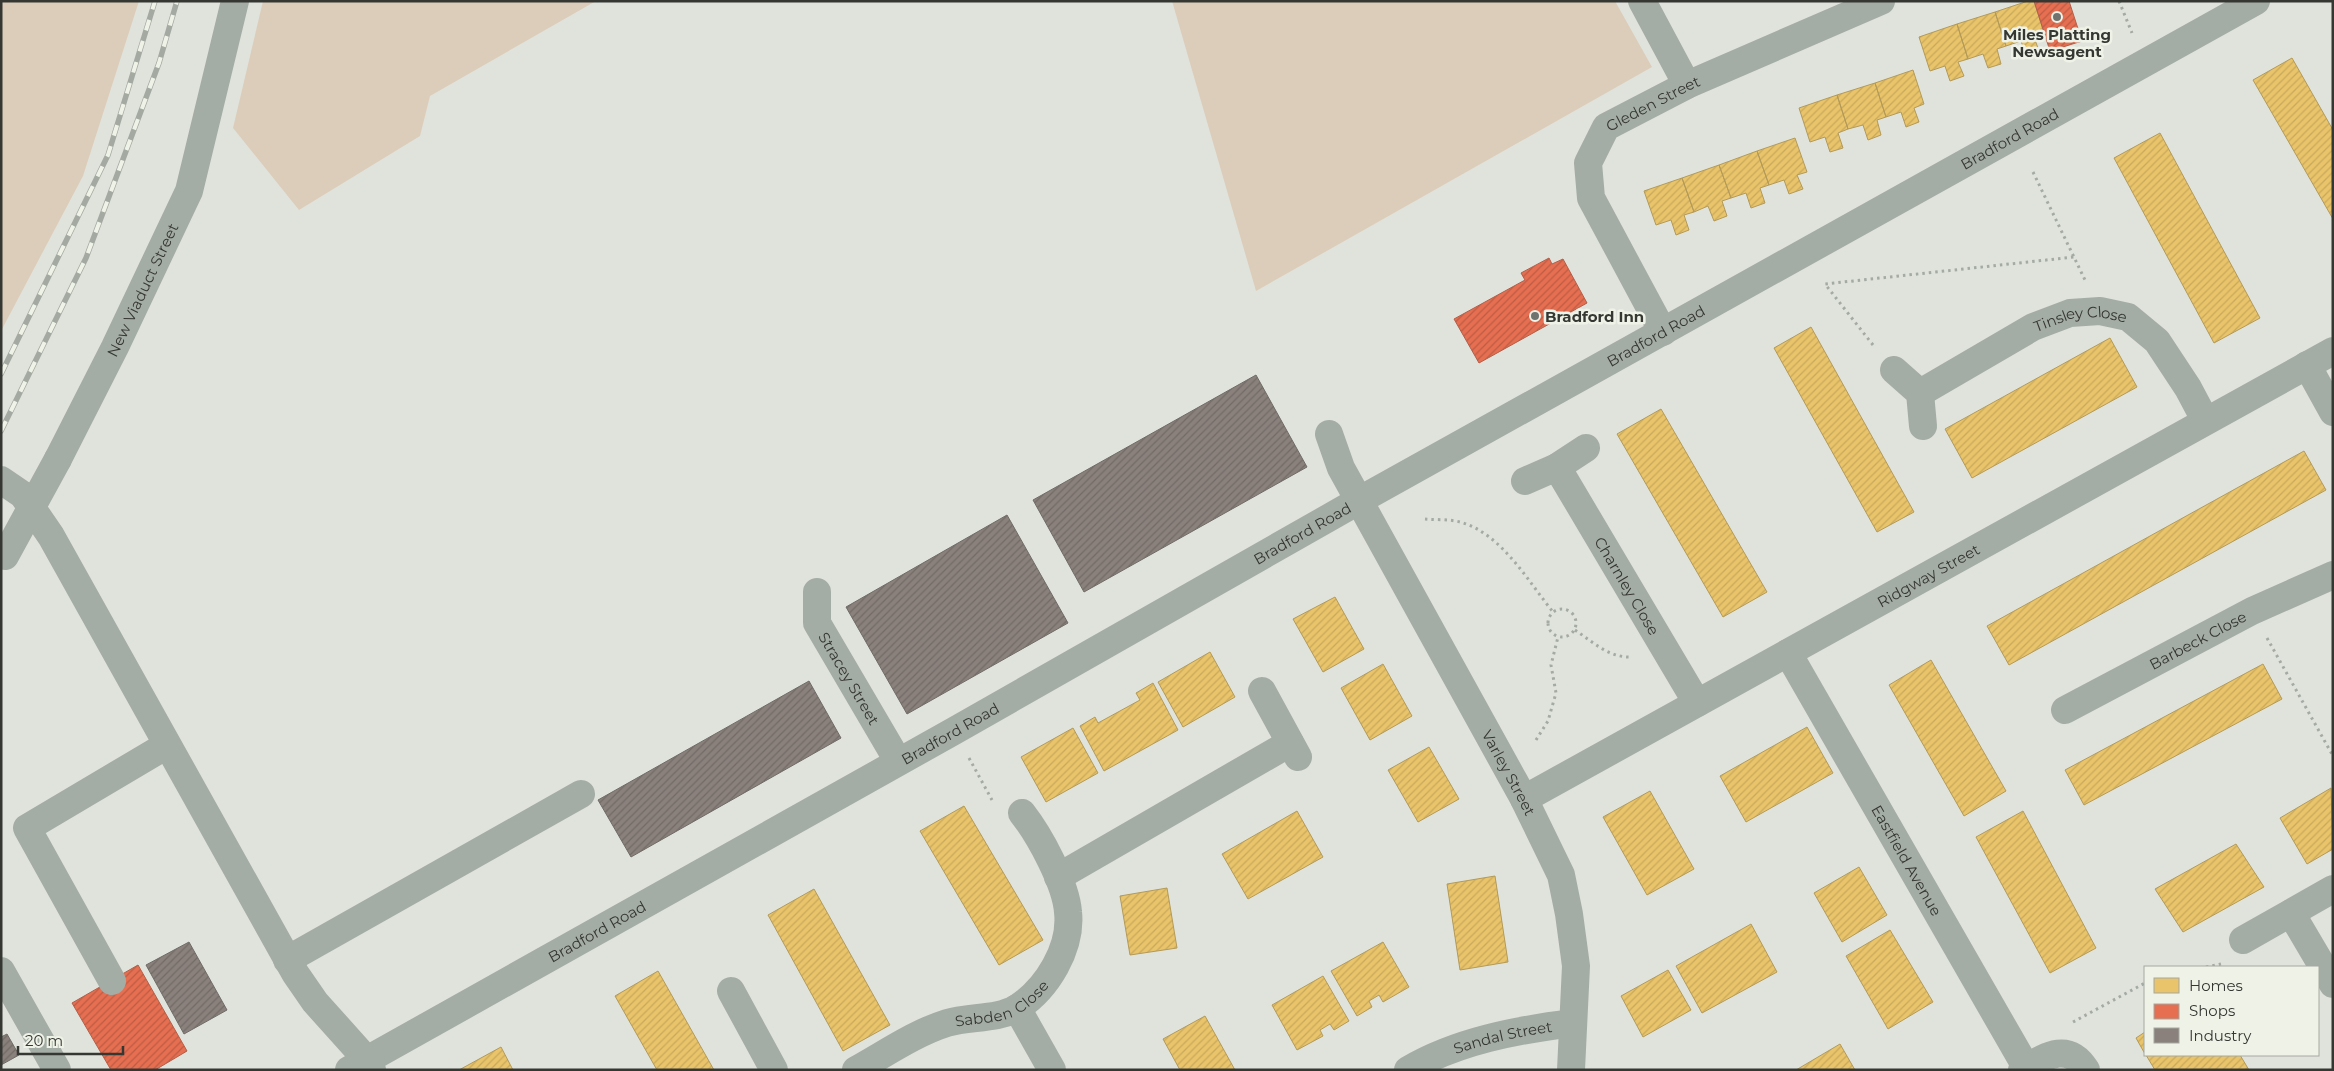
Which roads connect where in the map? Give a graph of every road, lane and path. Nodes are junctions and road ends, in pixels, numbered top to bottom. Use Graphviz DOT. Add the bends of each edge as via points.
graph roads {
  1 [pos="236,1"];
  2 [pos="1642,1"];
  3 [pos="1881,1"];
  4 [pos="2256,1"];
  5 [pos="1687,85"];
  6 [pos="2034,172"];
  7 [pos="2074,257"];
  8 [pos="2100,311"];
  9 [pos="1663,332"];
  10 [pos="1863,333"];
  11 [pos="2333,350"];
  12 [pos="2307,365"];
  13 [pos="1894,370"];
  14 [pos="1920,394"];
  15 [pos="2333,412"];
  16 [pos="2205,420"];
  17 [pos="1923,426"];
  18 [pos="1328,434"];
  19 [pos="1586,448"];
  20 [pos="1557,466"];
  21 [pos="1,480"];
  22 [pos="1525,481"];
  23 [pos="1360,500"];
  24 [pos="1425,519"];
  25 [pos="3,558"];
  26 [pos="2333,575"];
  27 [pos="817,592"];
  28 [pos="2252,611"];
  29 [pos="1553,612"];
  30 [pos="1575,630"];
  31 [pos="1558,637"];
  32 [pos="1788,652"];
  33 [pos="1635,656"];
  34 [pos="1262,691"];
  35 [pos="1697,703"];
  36 [pos="2065,710"];
  37 [pos="954,731"];
  38 [pos="1536,740"];
  39 [pos="167,745"];
  40 [pos="2333,756"];
  41 [pos="898,761"];
  42 [pos="581,794"];
  43 [pos="1524,799"];
  44 [pos="1022,813"];
  45 [pos="1058,877"];
  46 [pos="2333,889"];
  47 [pos="2291,913"];
  48 [pos="2242,940"];
  49 [pos="288,960"];
  50 [pos="1,971"];
  51 [pos="112,981"];
  52 [pos="2144,984"];
  53 [pos="2333,984"];
  54 [pos="731,991"];
  55 [pos="1017,1008"];
  56 [pos="1572,1023"];
  57 [pos="2076,1061"];
  58 [pos="363,1067"];
  59 [pos="2024,1069"];
  60 [pos="57,1070"];
  61 [pos="774,1070"];
  62 [pos="856,1070"];
  63 [pos="1052,1070"];
  64 [pos="1408,1070"];
  65 [pos="1571,1070"];
  1 -- 25 [label="street, New Viaduct Street, bridge" via="189,192 115,347"];
  2 -- 5 [label="street"];
  3 -- 5 [label="street, Gleden Street"];
  4 -- 9 [label="street, Bradford Road"];
  5 -- 9 [label="street, Gleden Street" via="1606,127 1588,163 1591,198"];
  6 -- 7 [label="path"];
  7 -- 8 [label="path"];
  7 -- 10 [label="path" via="1824,284"];
  8 -- 14 [label="street, Tinsley Close" via="2070,313 2033,327"];
  8 -- 16 [label="street, Tinsley Close" via="2128,317 2157,341"];
  9 -- 23 [label="street, Bradford Road"];
  11 -- 12 [label="street, Ridgway Street"];
  12 -- 15 [label="street"];
  12 -- 16 [label="street, Ridgway Street"];
  13 -- 14 [label="street"];
  14 -- 17 [label="street"];
  16 -- 32 [label="street, Ridgway Street"];
  18 -- 23 [label="street, Varley Street" via="1341,468"];
  19 -- 20 [label="street"];
  20 -- 22 [label="street"];
  20 -- 35 [label="street, Charnley Close"];
  21 -- 39 [label="street" via="23,495 51,536"];
  23 -- 37 [label="street, Bradford Road"];
  23 -- 43 [label="street, Varley Street"];
  24 -- 29 [label="path" via="1460,522 1492,538"];
  26 -- 28 [label="street, Barbeck Close"];
  27 -- 41 [label="street, Stracey Street" via="818,623"];
  28 -- 36 [label="street, Barbeck Close"];
  28 -- 40 [label="path"];
  29 -- 30 [label="path" via="1570,611 1577,623"];
  29 -- 31 [label="path" via="1548,627"];
  30 -- 31 [label="path" via="1565,637"];
  30 -- 33 [label="path" via="1608,652 1623,657"];
  31 -- 38 [label="path" via="1551,665 1556,693 1548,721"];
  32 -- 35 [label="street, Ridgway Street"];
  32 -- 59 [label="street, Eastfield Avenue"];
  34 -- 45 [label="street" via="1294,750"];
  35 -- 43 [label="street, Ridgway Street"];
  37 -- 41 [label="street, Bradford Road"];
  37 -- 44 [label="path" via="993,802"];
  39 -- 49 [label="street"];
  39 -- 51 [label="street" via="27,828"];
  41 -- 58 [label="street, Bradford Road"];
  42 -- 49 [label="street"];
  43 -- 56 [label="street, Varley Street" via="1561,875 1576,966"];
  44 -- 45 [label="street, Sabden Close"];
  45 -- 55 [label="street, Sabden Close" via="1069,913 1063,948 1045,982"];
  46 -- 47 [label="street"];
  47 -- 48 [label="street"];
  47 -- 53 [label="street"];
  49 -- 58 [label="street"];
  50 -- 60 [label="street"];
  52 -- 57 [label="path" via="2073,1022"];
  54 -- 61 [label="street"];
  55 -- 62 [label="street, Sabden Close" via="946,1023"];
  55 -- 63 [label="street"];
  56 -- 64 [label="street, Sandal Street" via="1530,1028 1473,1042"];
  56 -- 65 [label="street, Varley Street"];
  57 -- 59 [label="street" via="2055,1054"];
}
